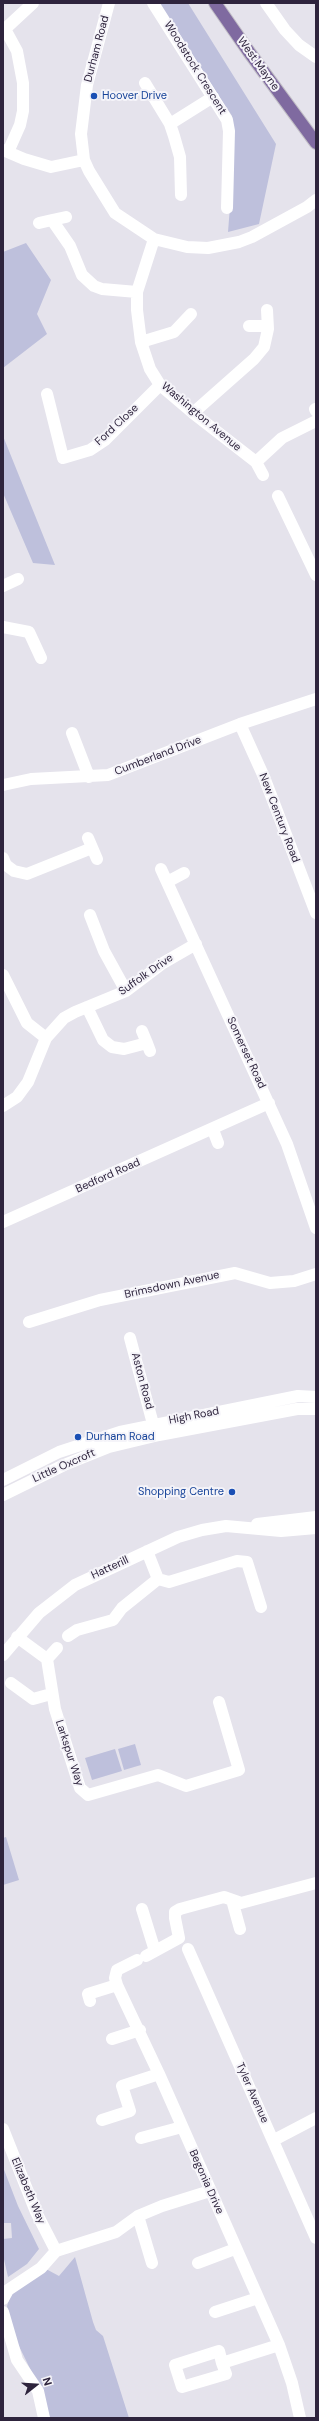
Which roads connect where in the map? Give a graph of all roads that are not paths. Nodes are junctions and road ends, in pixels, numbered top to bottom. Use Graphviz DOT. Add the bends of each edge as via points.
graph roads {
  1 [pos="33,3"];
  2 [pos="109,3"];
  3 [pos="153,3"];
  4 [pos="215,3"];
  5 [pos="266,3"];
  6 [pos="4,29"];
  7 [pos="316,57"];
  8 [pos="145,83"];
  9 [pos="212,97"];
  10 [pos="303,122"];
  11 [pos="170,124"];
  12 [pos="316,135"];
  13 [pos="316,142"];
  14 [pos="6,151"];
  15 [pos="84,160"];
  16 [pos="181,195"];
  17 [pos="313,204"];
  18 [pos="227,208"];
  19 [pos="66,217"];
  20 [pos="52,220"];
  21 [pos="39,223"];
  22 [pos="154,239"];
  23 [pos="137,292"];
  24 [pos="267,310"];
  25 [pos="191,314"];
  26 [pos="249,326"];
  27 [pos="268,326"];
  28 [pos="141,342"];
  29 [pos="160,385"];
  30 [pos="47,394"];
  31 [pos="193,413"];
  32 [pos="316,414"];
  33 [pos="256,462"];
  34 [pos="263,475"];
  35 [pos="278,496"];
  36 [pos="316,575"];
  37 [pos="18,579"];
  38 [pos="3,586"];
  39 [pos="3,627"];
  40 [pos="41,658"];
  41 [pos="316,699"];
  42 [pos="240,724"];
  43 [pos="72,733"];
  44 [pos="89,777"];
  45 [pos="3,785"];
  46 [pos="3,858"];
  47 [pos="97,859"];
  48 [pos="161,869"];
  49 [pos="184,873"];
  50 [pos="167,882"];
  51 [pos="316,913"];
  52 [pos="90,915"];
  53 [pos="196,944"];
  54 [pos="7,974"];
  55 [pos="126,992"];
  56 [pos="87,1007"];
  57 [pos="142,1031"];
  58 [pos="46,1038"];
  59 [pos="269,1103"];
  60 [pos="3,1106"];
  61 [pos="212,1130"];
  62 [pos="218,1143"];
  63 [pos="3,1222"];
  64 [pos="316,1228"];
  65 [pos="316,1274"];
  66 [pos="29,1322"];
  67 [pos="130,1338"];
  68 [pos="316,1388"];
  69 [pos="298,1396"];
  70 [pos="316,1397"];
  71 [pos="316,1410"];
  72 [pos="153,1424"];
  73 [pos="3,1480"];
  74 [pos="3,1495"];
  75 [pos="316,1509"];
  76 [pos="316,1517"];
  77 [pos="292,1520"];
  78 [pos="242,1526"];
  79 [pos="316,1528"];
  80 [pos="147,1551"];
  81 [pos="158,1579"];
  82 [pos="261,1607"];
  83 [pos="68,1636"];
  84 [pos="17,1637"];
  85 [pos="56,1648"];
  86 [pos="3,1655"];
  87 [pos="47,1659"];
  88 [pos="11,1683"];
  89 [pos="51,1694"];
  90 [pos="219,1702"];
  91 [pos="316,1883"];
  92 [pos="237,1902"];
  93 [pos="142,1909"];
  94 [pos="240,1929"];
  95 [pos="188,1949"];
  96 [pos="146,1956"];
  97 [pos="117,1985"];
  98 [pos="90,2001"];
  99 [pos="140,2030"];
  100 [pos="112,2039"];
  101 [pos="159,2074"];
  102 [pos="316,2118"];
  103 [pos="102,2120"];
  104 [pos="182,2127"];
  105 [pos="3,2129"];
  106 [pos="141,2138"];
  107 [pos="274,2140"];
  108 [pos="210,2191"];
  109 [pos="138,2216"];
  110 [pos="316,2238"];
  111 [pos="235,2249"];
  112 [pos="56,2252"];
  113 [pos="152,2263"];
  114 [pos="198,2263"];
  115 [pos="5,2291"];
  116 [pos="258,2298"];
  117 [pos="3,2312"];
  118 [pos="215,2312"];
  119 [pos="5,2333"];
  120 [pos="278,2345"];
  121 [pos="222,2363"];
  122 [pos="44,2418"];
  123 [pos="300,2418"];
  1 -- 6 [label="street"];
  2 -- 15 [label="street, Durham Road" via="95,49 84,102 81,134"];
  3 -- 9 [label="street, Woodstock Crescent"];
  4 -- 10 [label="main road, West Mayne"];
  5 -- 7 [label="street" via="285,30 299,45"];
  6 -- 14 [label="street" via="17,52 23,83 20,125"];
  8 -- 11 [label="street"];
  9 -- 11 [label="street"];
  9 -- 18 [label="street, Woodstock Crescent" via="227,120 229,131"];
  10 -- 12 [label="main road, West Mayne"];
  10 -- 13 [label="main road, West Mayne"];
  11 -- 16 [label="street" via="180,157"];
  14 -- 15 [label="street" via="51,167"];
  15 -- 22 [label="street, Durham Road" via="98,188 115,213"];
  17 -- 22 [label="street, Durham Road" via="258,234 224,246 187,247"];
  19 -- 20 [label="street"];
  20 -- 21 [label="street"];
  20 -- 23 [label="street" via="70,246 82,275 94,286"];
  22 -- 23 [label="street, Washington Avenue"];
  23 -- 28 [label="street, Washington Avenue" via="136,310"];
  24 -- 27 [label="street"];
  25 -- 28 [label="street" via="174,332"];
  26 -- 27 [label="street"];
  27 -- 31 [label="street" via="264,347 254,359"];
  28 -- 29 [label="street, Washington Avenue" via="150,369"];
  29 -- 30 [label="street, Ford Close" via="105,440 90,450 63,458"];
  29 -- 31 [label="street, Washington Avenue"];
  31 -- 33 [label="street, Washington Avenue"];
  32 -- 33 [label="street" via="282,438"];
  33 -- 34 [label="street, Washington Avenue"];
  35 -- 36 [label="street"];
  37 -- 38 [label="street"];
  39 -- 40 [label="street" via="29,632"];
  41 -- 42 [label="street, Cumberland Drive"];
  42 -- 44 [label="street, Cumberland Drive" via="136,766 108,775"];
  42 -- 51 [label="street, New Century Road" via="264,777"];
  43 -- 44 [label="street"];
  44 -- 45 [label="street, Cumberland Drive" via="31,779"];
  46 -- 47 [label="street" via="14,871 27,874 90,843"];
  48 -- 50 [label="street, Somerset Road"];
  49 -- 50 [label="street"];
  50 -- 53 [label="street, Somerset Road"];
  52 -- 55 [label="street" via="104,951"];
  53 -- 55 [label="street, Suffolk Drive" via="162,963"];
  53 -- 59 [label="street, Somerset Road"];
  54 -- 58 [label="street" via="27,1023"];
  55 -- 56 [label="street, Suffolk Drive"];
  56 -- 57 [label="street" via="103,1040 112,1047 149,1047"];
  56 -- 58 [label="street, Suffolk Drive" via="64,1018"];
  58 -- 60 [label="street, Suffolk Drive" via="28,1082 17,1096"];
  59 -- 61 [label="street, Bedford Road"];
  59 -- 64 [label="street, Somerset Road" via="299,1173"];
  61 -- 62 [label="street"];
  61 -- 63 [label="street, Bedford Road"];
  65 -- 66 [label="street, Brimsdown Avenue" via="294,1281 270,1284 235,1273 100,1300"];
  67 -- 72 [label="street, Aston Road"];
  68 -- 69 [label="street, High Road"];
  69 -- 70 [label="street, High Road"];
  69 -- 72 [label="street, High Road"];
  71 -- 74 [label="street, Little Oxcroft" via="297,1409 109,1447 64,1465"];
  72 -- 73 [label="street, High Road" via="59,1452"];
  75 -- 77 [label="street"];
  76 -- 77 [label="street, Hatterill"];
  77 -- 78 [label="street, Hatterill"];
  78 -- 79 [label="street, Hatterill" via="281,1531"];
  78 -- 80 [label="street, Hatterill" via="202,1530 178,1537"];
  80 -- 81 [label="street"];
  80 -- 84 [label="street, Hatterill" via="75,1585 39,1613"];
  81 -- 82 [label="street" via="169,1582 237,1561 247,1562"];
  81 -- 83 [label="street" via="122,1608 114,1620 77,1630"];
  84 -- 86 [label="street, Hatterill"];
  84 -- 87 [label="street"];
  85 -- 87 [label="street"];
  87 -- 89 [label="street, Larkspur Way"];
  88 -- 89 [label="street" via="33,1699"];
  89 -- 90 [label="street, Larkspur Way" via="80,1788 88,1795 158,1776 186,1786 239,1770"];
  91 -- 92 [label="street"];
  92 -- 94 [label="street"];
  92 -- 96 [label="street" via="224,1896 180,1909 176,1912 175,1918 179,1938"];
  93 -- 96 [label="street"];
  95 -- 107 [label="street, Tyler Avenue"];
  96 -- 97 [label="street" via="117,1970"];
  97 -- 98 [label="street" via="88,1994"];
  97 -- 99 [label="street, Begonia Drive"];
  99 -- 100 [label="street"];
  99 -- 101 [label="street, Begonia Drive"];
  101 -- 103 [label="street" via="122,2086 130,2111"];
  101 -- 104 [label="street, Begonia Drive"];
  102 -- 107 [label="street"];
  104 -- 106 [label="street"];
  104 -- 108 [label="street, Begonia Drive"];
  105 -- 112 [label="street, Elizabeth Way" via="36,2212"];
  107 -- 110 [label="street, Tyler Avenue"];
  108 -- 109 [label="street"];
  108 -- 111 [label="street, Begonia Drive"];
  109 -- 112 [label="street" via="116,2232"];
  109 -- 113 [label="street"];
  111 -- 114 [label="street"];
  111 -- 116 [label="street, Begonia Drive"];
  112 -- 115 [label="street" via="41,2268"];
  116 -- 118 [label="street"];
  116 -- 120 [label="street, Begonia Drive"];
  117 -- 119 [label="street"];
  119 -- 122 [label="street" via="17,2360 38,2391"];
  120 -- 121 [label="street"];
  120 -- 123 [label="street, Begonia Drive" via="292,2382"];
}
